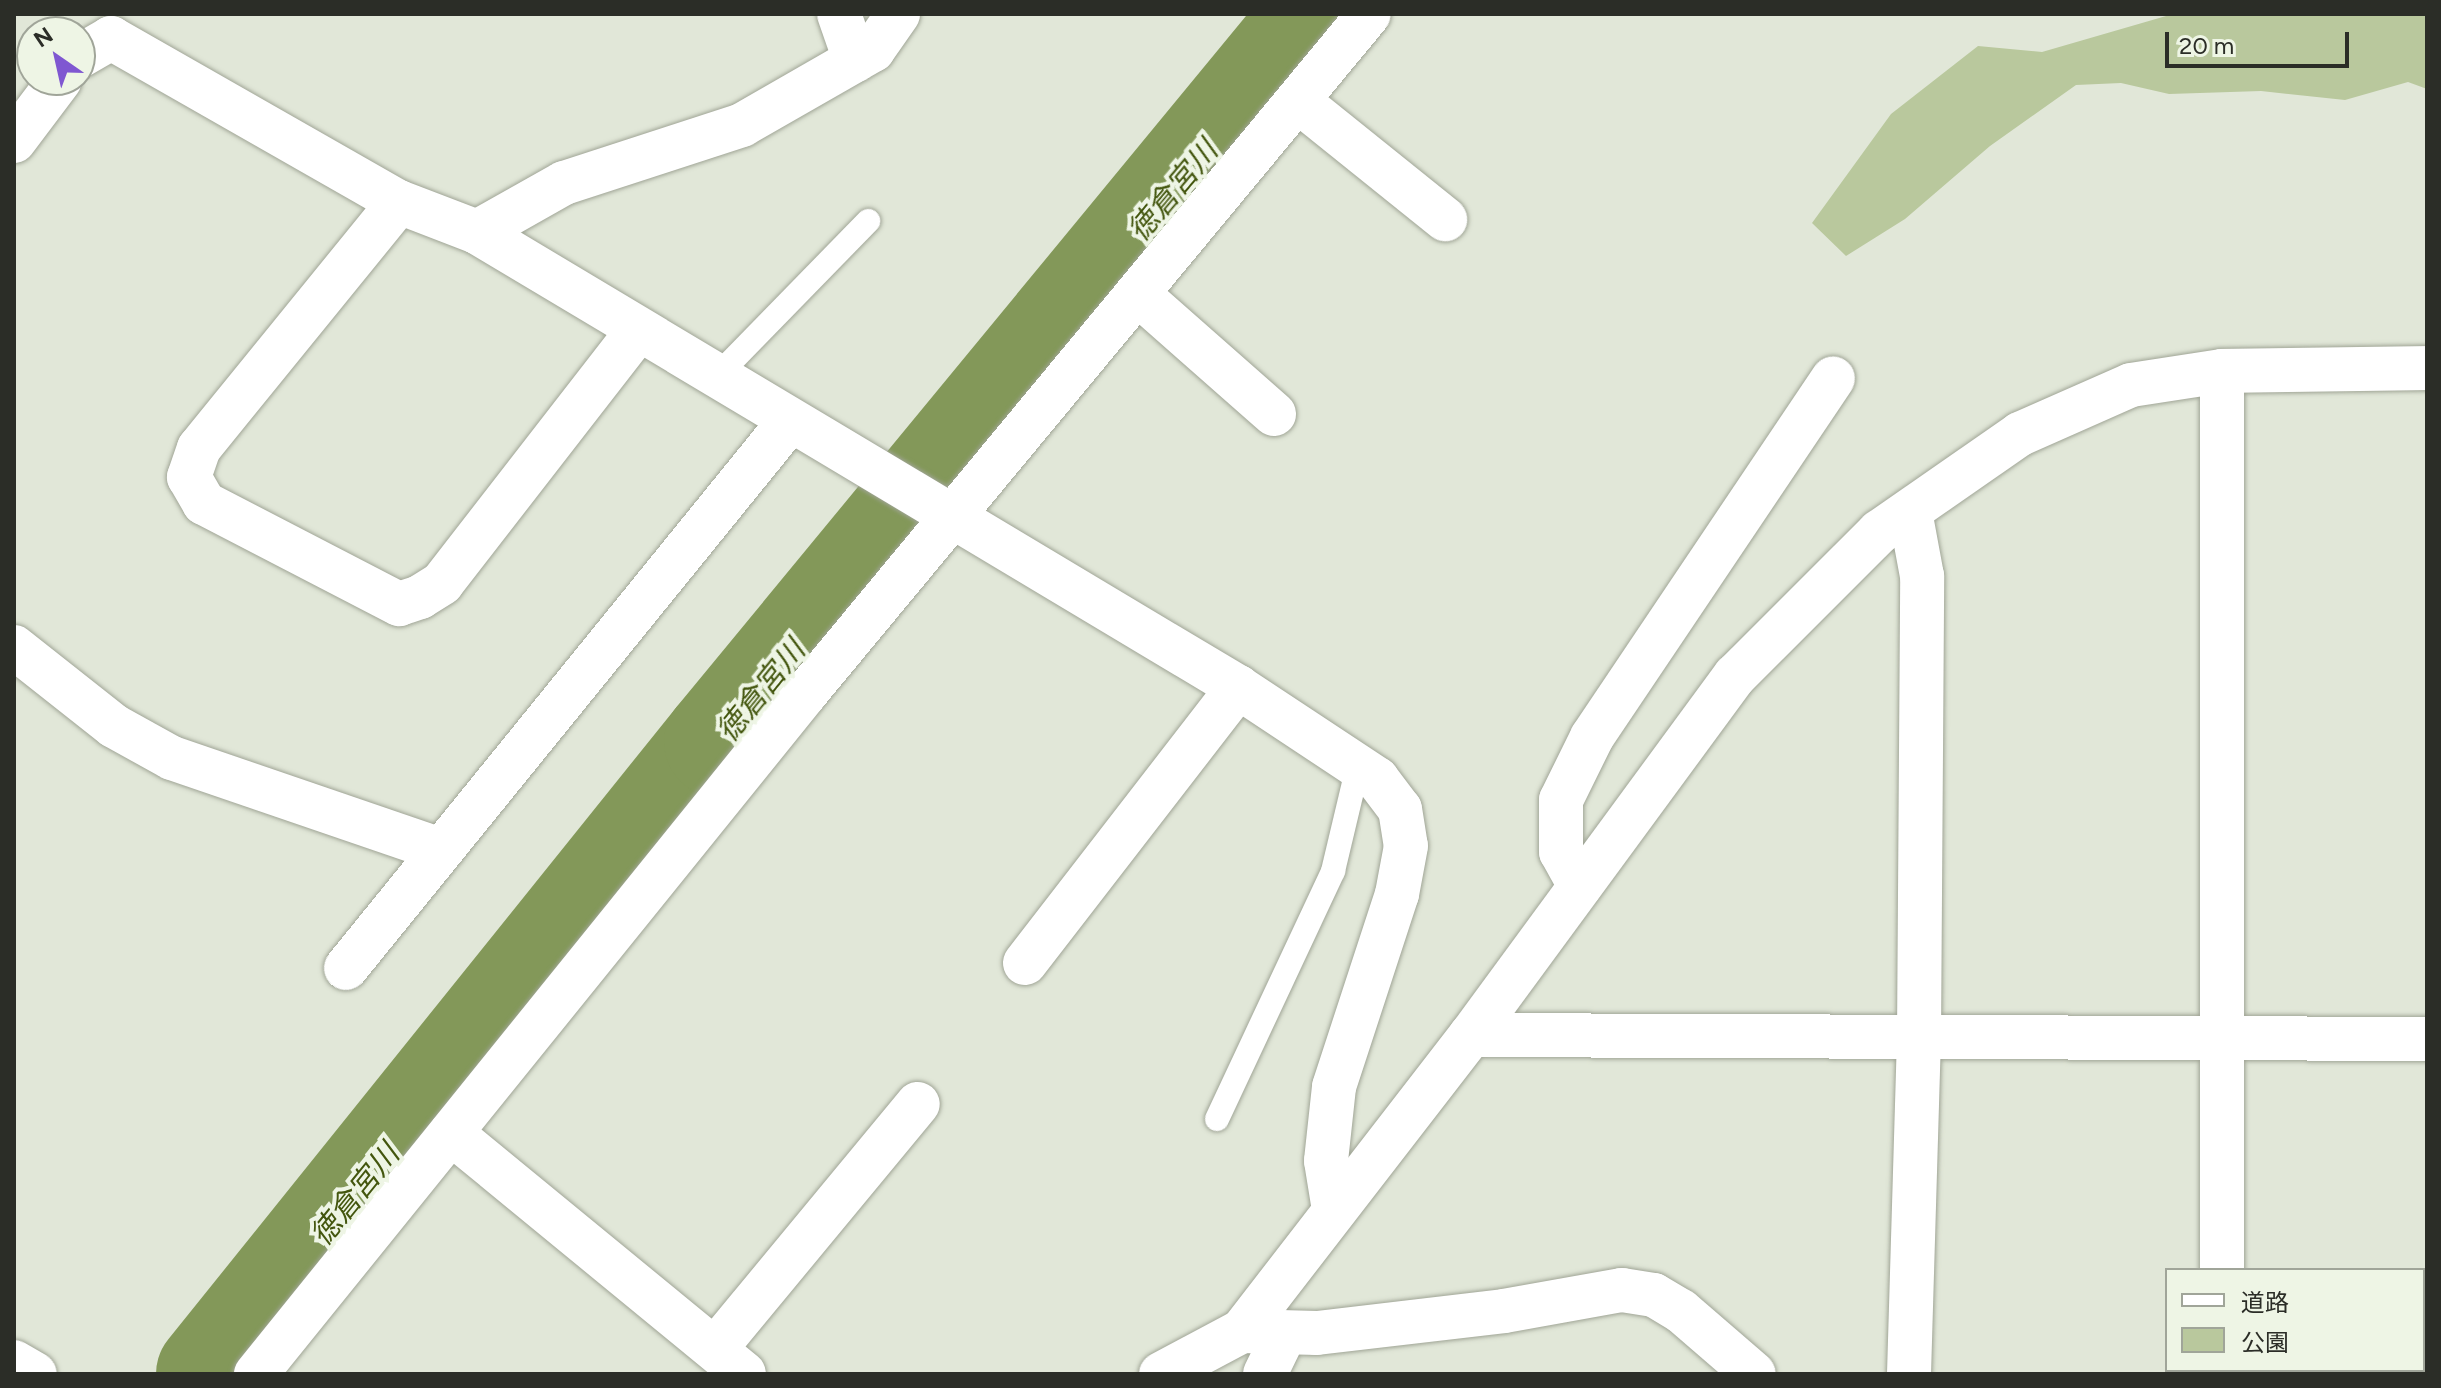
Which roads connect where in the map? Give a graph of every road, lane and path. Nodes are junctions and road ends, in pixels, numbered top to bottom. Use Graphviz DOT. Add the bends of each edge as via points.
graph roads {
  1 [pos="839,14"];
  2 [pos="898,14"];
  3 [pos="1369,14"];
  4 [pos="96,47"];
  5 [pos="855,60"];
  6 [pos="48,96"];
  7 [pos="1298,101"];
  8 [pos="14,141"];
  9 [pos="399,202"];
  10 [pos="1445,219"];
  11 [pos="868,221"];
  12 [pos="477,232"];
  13 [pos="1139,295"];
  14 [pos="638,330"];
  15 [pos="2427,368"];
  16 [pos="2222,371"];
  17 [pos="716,377"];
  18 [pos="1833,379"];
  19 [pos="1274,414"];
  20 [pos="789,422"];
  21 [pos="1910,511"];
  22 [pos="955,519"];
  23 [pos="14,647"];
  24 [pos="1238,687"];
  25 [pos="1358,766"];
  26 [pos="441,850"];
  27 [pos="1580,886"];
  28 [pos="1025,963"];
  29 [pos="346,968"];
  30 [pos="1471,1035"];
  31 [pos="1919,1037"];
  32 [pos="2226,1038"];
  33 [pos="2427,1039"];
  34 [pos="918,1104"];
  35 [pos="1217,1119"];
  36 [pos="451,1133"];
  37 [pos="1334,1210"];
  38 [pos="2222,1268"];
  39 [pos="1242,1331"];
  40 [pos="1285,1333"];
  41 [pos="14,1362"];
  42 [pos="729,1362"];
  43 [pos="35,1374"];
  44 [pos="256,1374"];
  45 [pos="1161,1374"];
  46 [pos="1265,1374"];
  47 [pos="1754,1374"];
  48 [pos="1909,1374"];
  1 -- 5 [label="street"];
  2 -- 5 [label="street" via="873,50"];
  3 -- 7 [label="street"];
  4 -- 9 [label="street" via="111,38"];
  5 -- 12 [label="street" via="742,125 564,183"];
  6 -- 8 [label="street"];
  7 -- 10 [label="street"];
  7 -- 13 [label="street"];
  9 -- 12 [label="street"];
  9 -- 14 [label="street" via="199,448 189,477 204,503 399,604 420,597 442,583"];
  11 -- 17 [label="lane"];
  12 -- 14 [label="street"];
  13 -- 19 [label="street"];
  13 -- 22 [label="street"];
  14 -- 17 [label="street"];
  15 -- 16 [label="street"];
  16 -- 21 [label="street" via="2131,385 2020,434"];
  16 -- 32 [label="street"];
  17 -- 20 [label="street"];
  18 -- 27 [label="street" via="1585,750 1561,800 1561,852"];
  20 -- 22 [label="street"];
  20 -- 26 [label="street"];
  21 -- 27 [label="street" via="1879,532 1735,676"];
  21 -- 31 [label="street" via="1922,576"];
  22 -- 24 [label="street"];
  22 -- 36 [label="street" via="805,694"];
  23 -- 26 [label="street" via="114,726 172,758"];
  24 -- 25 [label="street"];
  24 -- 28 [label="street"];
  25 -- 35 [label="lane" via="1333,871"];
  25 -- 37 [label="street" via="1377,779 1400,809 1406,846 1397,894 1334,1087 1326,1161"];
  26 -- 29 [label="street"];
  27 -- 30 [label="street"];
  30 -- 31 [label="street"];
  30 -- 37 [label="street"];
  31 -- 32 [label="street"];
  31 -- 48 [label="street"];
  32 -- 33 [label="street"];
  32 -- 38 [label="street"];
  34 -- 42 [label="street"];
  36 -- 42 [label="street"];
  36 -- 44 [label="street"];
  37 -- 39 [label="street"];
  39 -- 40 [label="street"];
  39 -- 45 [label="street"];
  40 -- 46 [label="street"];
  40 -- 47 [label="street" via="1489,1313 1622,1290 1654,1295 1681,1311"];
  41 -- 43 [label="street"];
}
